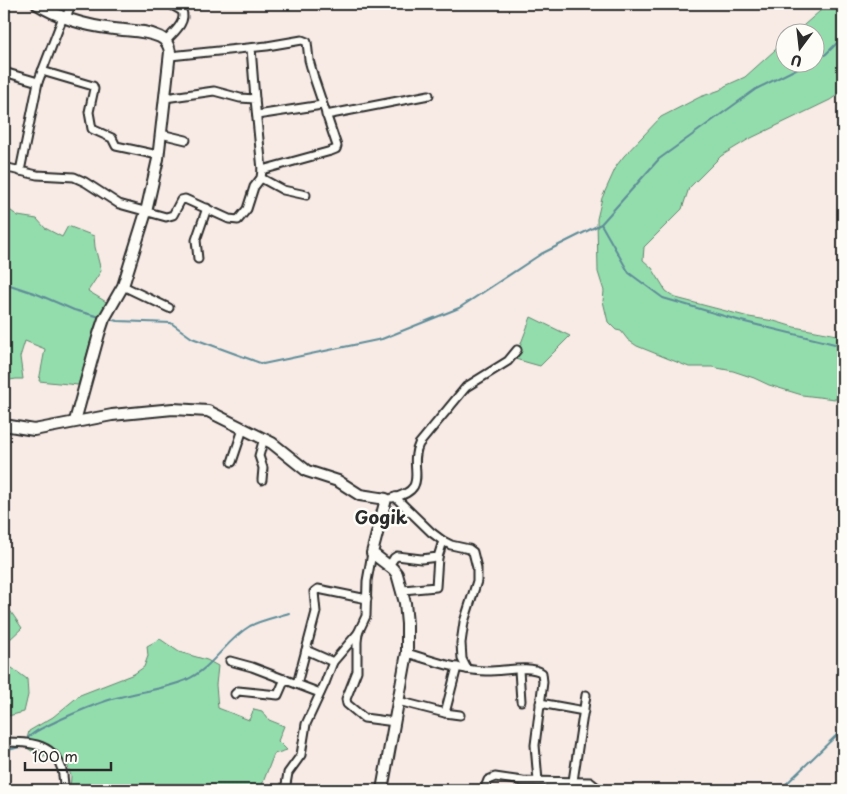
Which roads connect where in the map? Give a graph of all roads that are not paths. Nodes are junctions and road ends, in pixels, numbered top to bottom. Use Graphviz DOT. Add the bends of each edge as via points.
graph roads {
  1 [pos="37,4"];
  2 [pos="71,4"];
  3 [pos="170,4"];
  4 [pos="65,17"];
  5 [pos="166,41"];
  6 [pos="251,48"];
  7 [pos="170,56"];
  8 [pos="42,71"];
  9 [pos="4,72"];
  10 [pos="38,82"];
  11 [pos="429,95"];
  12 [pos="165,98"];
  13 [pos="255,99"];
  14 [pos="322,105"];
  15 [pos="257,115"];
  16 [pos="326,115"];
  17 [pos="161,134"];
  18 [pos="186,140"];
  19 [pos="158,155"];
  20 [pos="4,167"];
  21 [pos="262,170"];
  22 [pos="20,171"];
  23 [pos="261,178"];
  24 [pos="306,195"];
  25 [pos="207,208"];
  26 [pos="146,212"];
  27 [pos="198,259"];
  28 [pos="123,286"];
  29 [pos="169,308"];
  30 [pos="517,350"];
  31 [pos="75,421"];
  32 [pos="4,425"];
  33 [pos="243,429"];
  34 [pos="264,438"];
  35 [pos="232,462"];
  36 [pos="262,480"];
  37 [pos="391,498"];
  38 [pos="443,541"];
  39 [pos="372,553"];
  40 [pos="438,557"];
  41 [pos="389,566"];
  42 [pos="403,590"];
  43 [pos="366,598"];
  44 [pos="358,633"];
  45 [pos="306,650"];
  46 [pos="407,653"];
  47 [pos="230,661"];
  48 [pos="333,662"];
  49 [pos="457,667"];
  50 [pos="467,669"];
  51 [pos="519,670"];
  52 [pos="285,679"];
  53 [pos="297,684"];
  54 [pos="320,693"];
  55 [pos="235,694"];
  56 [pos="586,695"];
  57 [pos="398,701"];
  58 [pos="520,701"];
  59 [pos="540,703"];
  60 [pos="584,711"];
  61 [pos="445,713"];
  62 [pos="460,715"];
  63 [pos="394,722"];
  64 [pos="4,742"];
  65 [pos="538,781"];
  66 [pos="573,781"];
  67 [pos="65,790"];
  68 [pos="285,790"];
  69 [pos="382,790"];
  70 [pos="484,790"];
  71 [pos="600,790"];
  1 -- 4 [label="street"];
  2 -- 4 [label="street"];
  3 -- 5 [label="street" via="182,10 184,16"];
  4 -- 5 [label="street" via="100,27 142,31"];
  4 -- 8 [label="street"];
  5 -- 7 [label="street"];
  6 -- 7 [label="street"];
  6 -- 13 [label="street"];
  6 -- 14 [label="street" via="302,40 308,42 309,60"];
  7 -- 12 [label="street"];
  8 -- 10 [label="street"];
  8 -- 19 [label="street" via="93,86 89,112 92,129 112,138 116,146"];
  9 -- 10 [label="street"];
  10 -- 22 [label="street"];
  11 -- 16 [label="street"];
  12 -- 13 [label="street" via="214,92"];
  12 -- 17 [label="street"];
  13 -- 15 [label="street"];
  14 -- 15 [label="street"];
  14 -- 16 [label="street"];
  15 -- 21 [label="street"];
  16 -- 21 [label="street" via="337,142 336,149"];
  17 -- 18 [label="street"];
  17 -- 19 [label="street"];
  19 -- 26 [label="street"];
  20 -- 22 [label="street"];
  21 -- 23 [label="street"];
  22 -- 26 [label="street" via="74,177 119,204"];
  23 -- 24 [label="street" via="283,190"];
  23 -- 25 [label="street" via="238,220"];
  25 -- 26 [label="street" via="183,199 172,216"];
  25 -- 27 [label="street" via="196,240"];
  26 -- 28 [label="street"];
  28 -- 29 [label="street"];
  28 -- 31 [label="street" via="105,317"];
  30 -- 37 [label="street" via="502,366 466,387 418,444 415,485 408,492"];
  31 -- 32 [label="street" via="34,430"];
  31 -- 33 [label="street" via="187,409 208,411"];
  33 -- 34 [label="street"];
  33 -- 35 [label="street"];
  34 -- 36 [label="street" via="259,456"];
  34 -- 37 [label="street" via="307,471 338,481 360,495"];
  37 -- 38 [label="street"];
  37 -- 39 [label="street"];
  38 -- 40 [label="street"];
  38 -- 50 [label="street" via="473,552 477,568 477,581 461,643 462,659"];
  39 -- 41 [label="street"];
  39 -- 43 [label="street"];
  40 -- 41 [label="street" via="397,556"];
  40 -- 42 [label="street" via="436,587"];
  41 -- 42 [label="street" via="397,574"];
  42 -- 46 [label="street"];
  43 -- 44 [label="street" via="366,616"];
  43 -- 45 [label="street" via="315,590 316,612"];
  44 -- 48 [label="street"];
  44 -- 63 [label="street" via="357,671 347,704 364,718"];
  45 -- 48 [label="street"];
  45 -- 53 [label="street"];
  46 -- 49 [label="street"];
  46 -- 57 [label="street"];
  47 -- 52 [label="street"];
  48 -- 54 [label="street"];
  49 -- 50 [label="street"];
  49 -- 61 [label="street"];
  50 -- 51 [label="street"];
  51 -- 58 [label="street"];
  51 -- 59 [label="street" via="532,668 542,672"];
  52 -- 53 [label="street"];
  52 -- 55 [label="street" via="278,694 238,691"];
  53 -- 54 [label="street"];
  54 -- 68 [label="street" via="306,724 301,755 288,773"];
  56 -- 60 [label="street"];
  57 -- 61 [label="street"];
  57 -- 63 [label="street"];
  59 -- 60 [label="street"];
  59 -- 65 [label="street" via="535,745"];
  60 -- 66 [label="street"];
  61 -- 62 [label="street"];
  63 -- 69 [label="street"];
  64 -- 67 [label="street" via="28,742 55,755 62,768"];
  65 -- 66 [label="street"];
  65 -- 70 [label="street" via="495,777 488,780"];
  66 -- 71 [label="street" via="590,782"];
}
